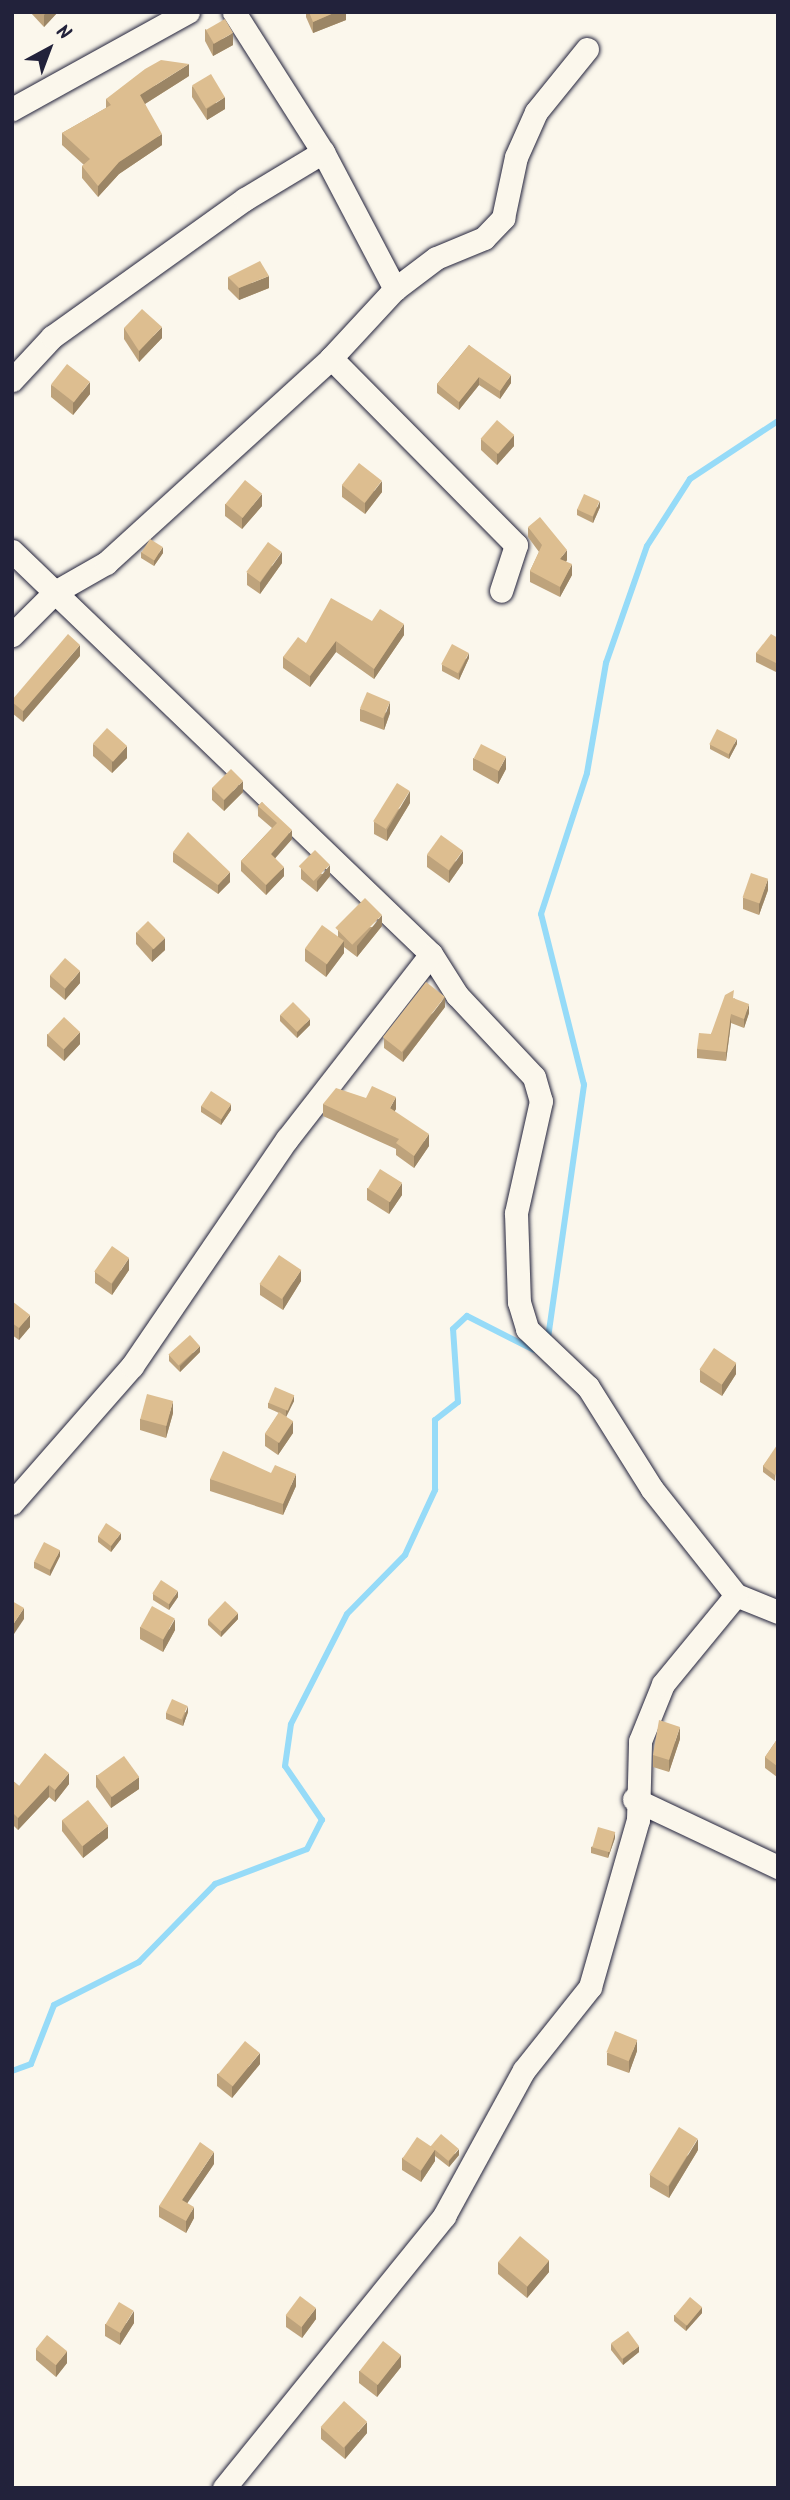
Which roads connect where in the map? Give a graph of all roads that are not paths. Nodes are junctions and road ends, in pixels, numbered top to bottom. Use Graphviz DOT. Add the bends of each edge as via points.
graph roads {
  1 [pos="188,12"];
  2 [pos="234,12"];
  3 [pos="587,49"];
  4 [pos="12,109"];
  5 [pos="323,152"];
  6 [pos="395,289"];
  7 [pos="331,358"];
  8 [pos="12,380"];
  9 [pos="12,551"];
  10 [pos="501,591"];
  11 [pos="55,592"];
  12 [pos="12,635"];
  13 [pos="431,954"];
  14 [pos="12,1503"];
  15 [pos="736,1595"];
  16 [pos="778,1612"];
  17 [pos="634,1798"];
  18 [pos="778,1867"];
  19 [pos="224,2488"];
  1 -- 4 [label="street"];
  2 -- 5 [label="street"];
  3 -- 6 [label="street" via="536,113 516,158 503,218 484,238 436,258"];
  5 -- 6 [label="street"];
  5 -- 8 [label="street" via="52,337"];
  6 -- 7 [label="street"];
  7 -- 10 [label="street" via="516,545"];
  7 -- 11 [label="street" via="106,563"];
  9 -- 11 [label="street"];
  11 -- 12 [label="street"];
  11 -- 13 [label="street"];
  13 -- 14 [label="street" via="286,1139 132,1366"];
  13 -- 15 [label="street" via="457,995 534,1077 541,1101 516,1213 519,1302 527,1329 588,1387 652,1489"];
  15 -- 16 [label="street"];
  15 -- 17 [label="street" via="663,1684 640,1741"];
  17 -- 18 [label="street"];
  17 -- 19 [label="street" via="638,1820 590,1987 524,2070 444,2216"];
}
